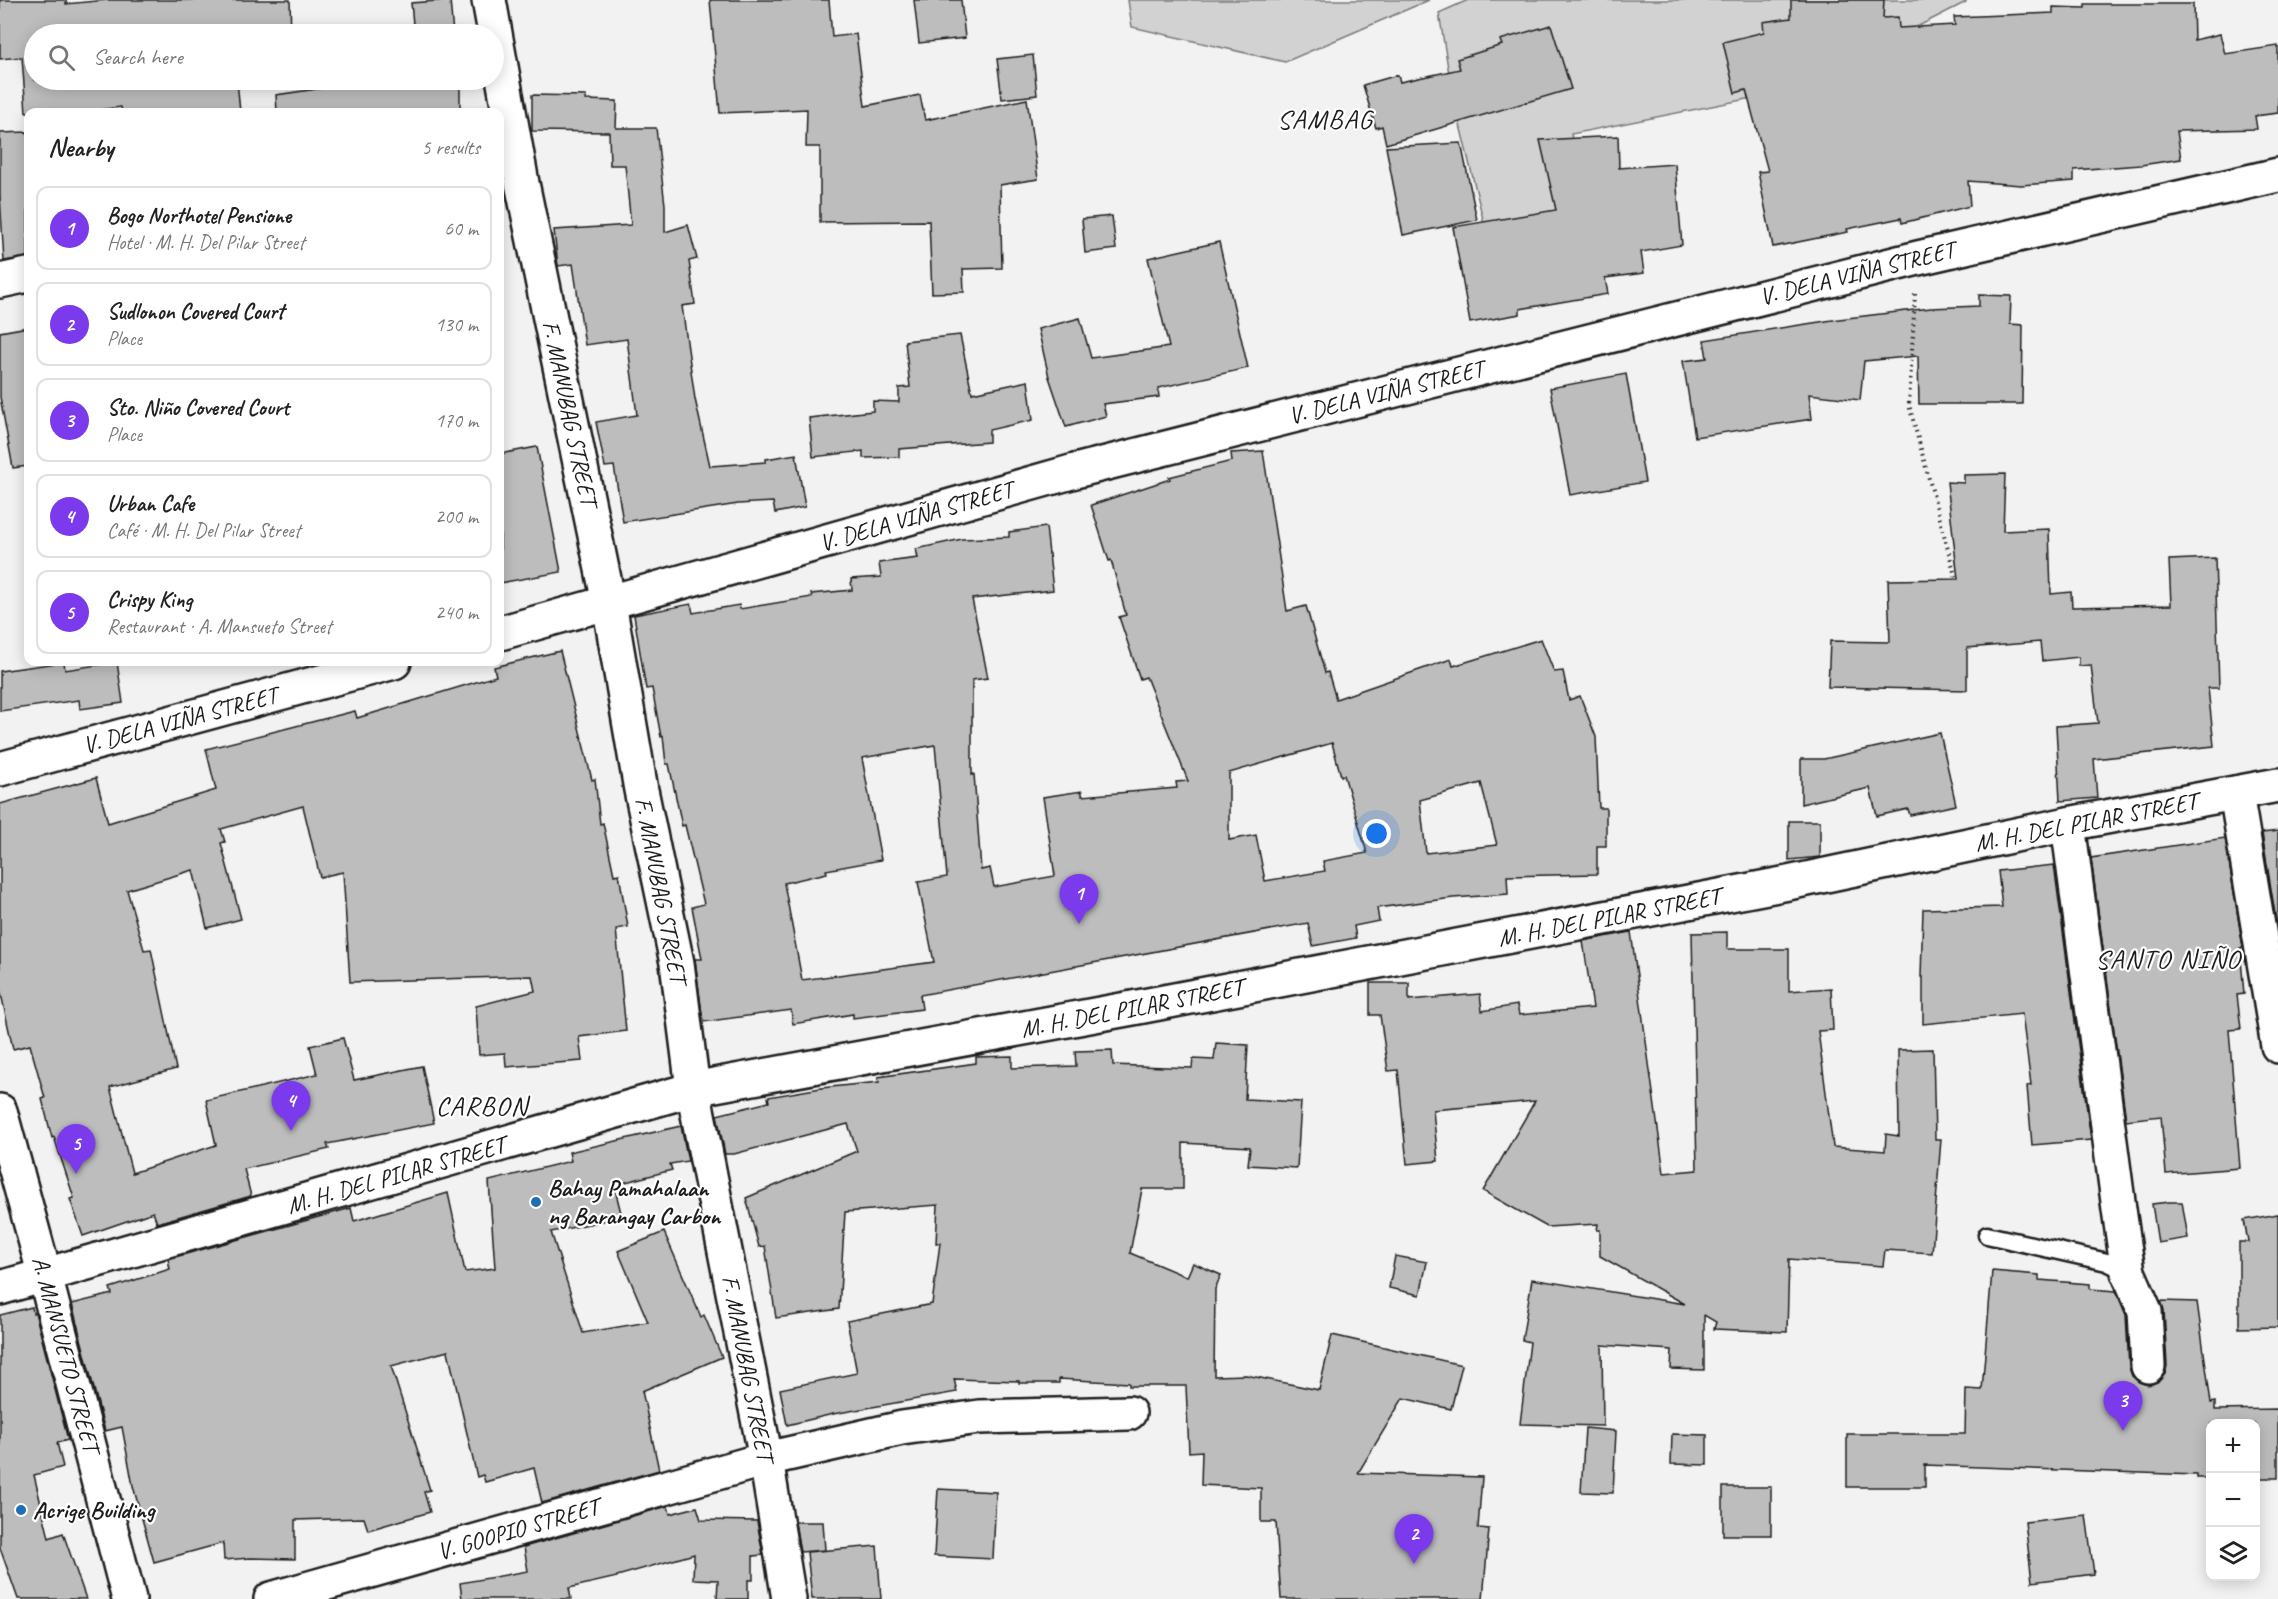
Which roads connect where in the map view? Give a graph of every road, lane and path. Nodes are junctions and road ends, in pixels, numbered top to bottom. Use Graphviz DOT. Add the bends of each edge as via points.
graph roads {
  1 [pos="489,0"];
  2 [pos="492,24"];
  3 [pos="500,90"];
  4 [pos="502,108"];
  5 [pos="504,126"];
  6 [pos="2278,175"];
  7 [pos="511,185"];
  8 [pos="1918,258"];
  9 [pos="24,276"];
  10 [pos="0,281"];
  11 [pos="1956,579"];
  12 [pos="609,603"];
  13 [pos="504,632"];
  14 [pos="379,666"];
  15 [pos="0,768"];
  16 [pos="2278,785"];
  17 [pos="2236,793"];
  18 [pos="2068,824"];
  19 [pos="2278,1046"];
  20 [pos="693,1089"];
  21 [pos="0,1110"];
  22 [pos="1987,1235"];
  23 [pos="2128,1272"];
  24 [pos="45,1276"];
  25 [pos="0,1288"];
  26 [pos="2148,1366"];
  27 [pos="1129,1413"];
  28 [pos="766,1459"];
  29 [pos="129,1599"];
  30 [pos="271,1599"];
  31 [pos="789,1599"];
  1 -- 2 [label="street, F. MANUBAG STREET"];
  3 -- 4 [label="street, F. MANUBAG STREET"];
  5 -- 7 [label="street, F. MANUBAG STREET"];
  6 -- 8 [label="street, V. DELA VIÑA STREET"];
  7 -- 12 [label="street, F. MANUBAG STREET"];
  8 -- 11 [label="path" via="1909,405"];
  8 -- 12 [label="street, V. DELA VIÑA STREET" via="1075,471"];
  9 -- 10 [label="street"];
  12 -- 13 [label="street, V. DELA VIÑA STREET"];
  12 -- 20 [label="street, F. MANUBAG STREET" via="641,790 677,963"];
  14 -- 15 [label="street, V. DELA VIÑA STREET"];
  16 -- 17 [label="street, M. H. DEL PILAR STREET"];
  17 -- 18 [label="street, M. H. DEL PILAR STREET"];
  17 -- 19 [label="street"];
  18 -- 20 [label="street, M. H. DEL PILAR STREET" via="1776,886"];
  18 -- 23 [label="street"];
  20 -- 24 [label="street, M. H. DEL PILAR STREET"];
  20 -- 28 [label="street, F. MANUBAG STREET"];
  21 -- 24 [label="street, A. MANSUETO STREET"];
  22 -- 23 [label="lane" via="2107,1262"];
  23 -- 26 [label="street" via="2145,1311"];
  24 -- 25 [label="street, M. H. DEL PILAR STREET"];
  24 -- 29 [label="street, A. MANSUETO STREET"];
  27 -- 28 [label="street, V. GOOPIO STREET" via="979,1417 902,1428"];
  28 -- 30 [label="street, V. GOOPIO STREET"];
  28 -- 31 [label="street, F. MANUBAG STREET"];
}
